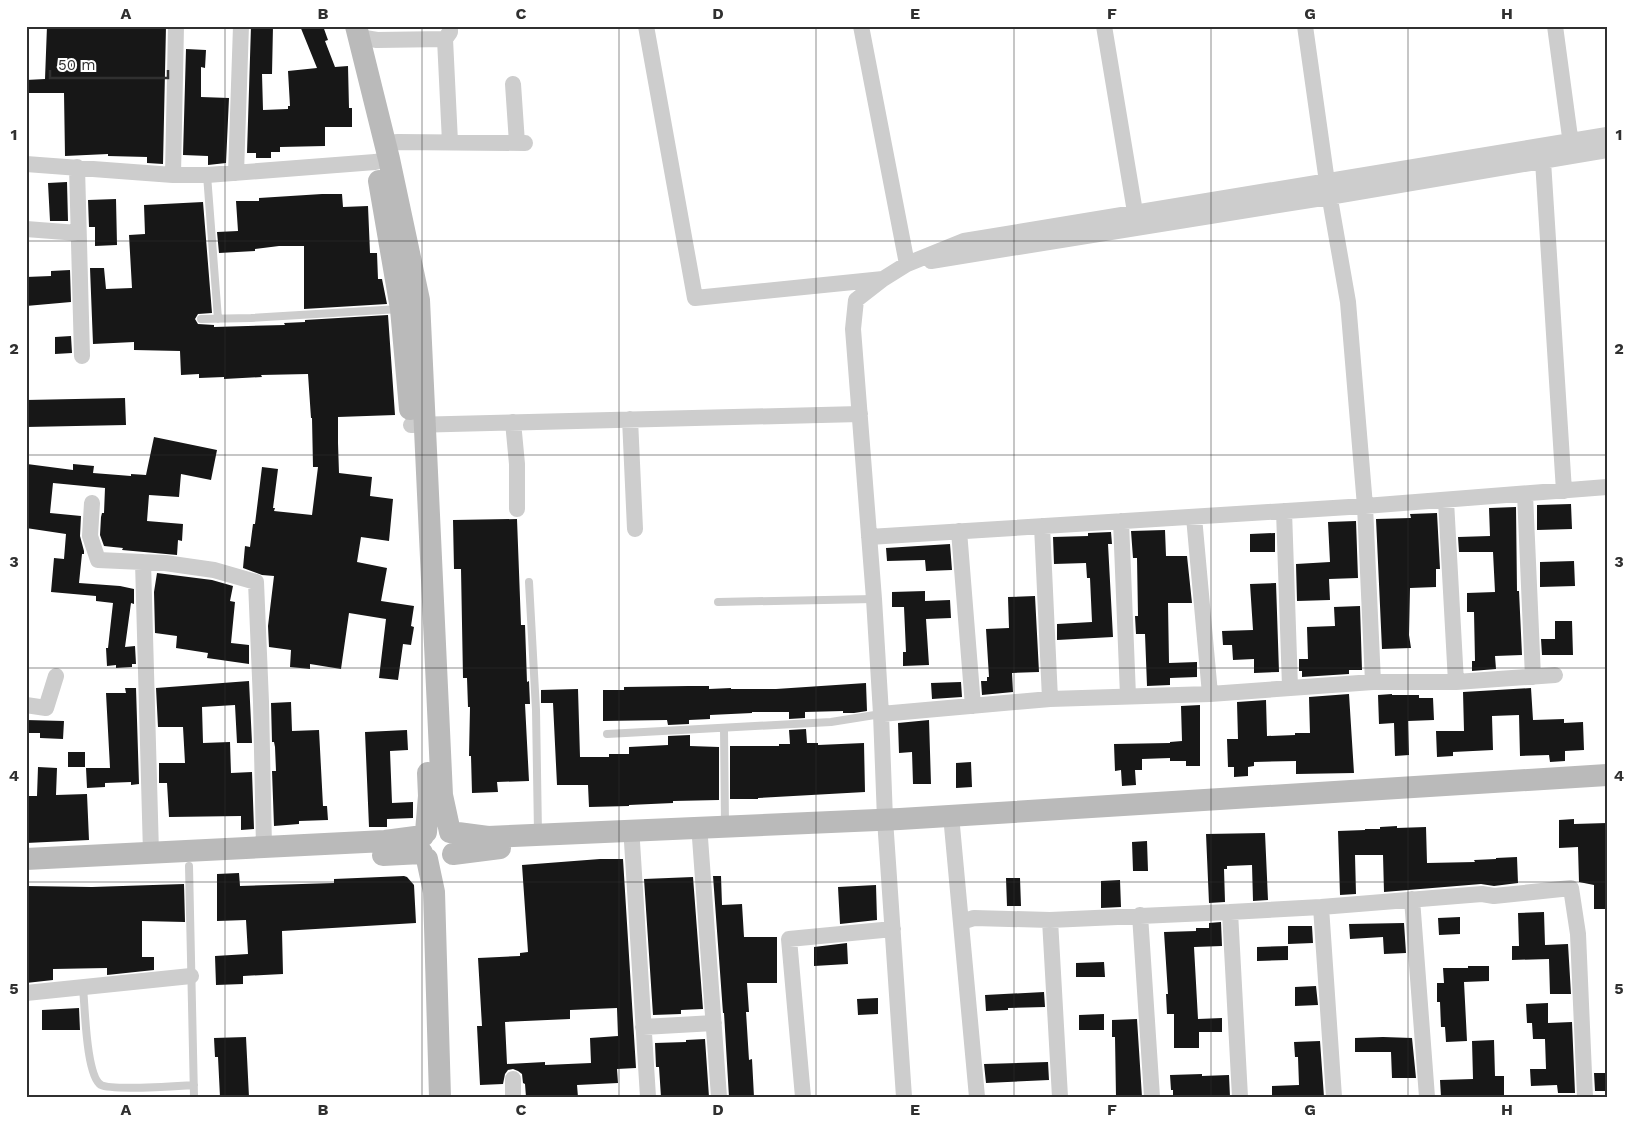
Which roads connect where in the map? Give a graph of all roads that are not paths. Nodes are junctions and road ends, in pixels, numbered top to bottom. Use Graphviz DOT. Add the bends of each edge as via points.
graph roads {
  1 [pos="176,26"];
  2 [pos="241,26"];
  3 [pos="646,26"];
  4 [pos="861,26"];
  5 [pos="1104,26"];
  6 [pos="1305,26"];
  7 [pos="1555,26"];
  8 [pos="352,30"];
  9 [pos="447,32"];
  10 [pos="513,84"];
  11 [pos="1607,135"];
  12 [pos="450,142"];
  13 [pos="1571,149"];
  14 [pos="1607,150"];
  15 [pos="383,155"];
  16 [pos="1543,161"];
  17 [pos="26,164"];
  18 [pos="77,167"];
  19 [pos="236,173"];
  20 [pos="173,175"];
  21 [pos="206,175"];
  22 [pos="1328,190"];
  23 [pos="1136,221"];
  24 [pos="26,229"];
  25 [pos="78,233"];
  26 [pos="907,264"];
  27 [pos="883,279"];
  28 [pos="401,309"];
  29 [pos="201,319"];
  30 [pos="218,319"];
  31 [pos="82,356"];
  32 [pos="860,414"];
  33 [pos="630,419"];
  34 [pos="513,422"];
  35 [pos="418,425"];
  36 [pos="1607,487"];
  37 [pos="1564,491"];
  38 [pos="1525,494"];
  39 [pos="1446,501"];
  40 [pos="92,503"];
  41 [pos="1365,506"];
  42 [pos="517,509"];
  43 [pos="1284,511"];
  44 [pos="1194,517"];
  45 [pos="1121,521"];
  46 [pos="1042,526"];
  47 [pos="635,530"];
  48 [pos="958,531"];
  49 [pos="870,537"];
  50 [pos="143,562"];
  51 [pos="529,582"];
  52 [pos="874,600"];
  53 [pos="718,602"];
  54 [pos="1555,675"];
  55 [pos="56,676"];
  56 [pos="1533,677"];
  57 [pos="1373,682"];
  58 [pos="1456,682"];
  59 [pos="1290,687"];
  60 [pos="1210,694"];
  61 [pos="1128,696"];
  62 [pos="1050,699"];
  63 [pos="26,705"];
  64 [pos="973,706"];
  65 [pos="881,714"];
  66 [pos="724,729"];
  67 [pos="607,734"];
  68 [pos="1607,775"];
  69 [pos="1607,785"];
  70 [pos="886,824"];
  71 [pos="725,826"];
  72 [pos="952,826"];
  73 [pos="538,835"];
  74 [pos="700,838"];
  75 [pos="632,842"];
  76 [pos="436,846"];
  77 [pos="264,847"];
  78 [pos="151,853"];
  79 [pos="26,859"];
  80 [pos="189,866"];
  81 [pos="26,872"];
  82 [pos="1412,899"];
  83 [pos="1321,907"];
  84 [pos="1230,912"];
  85 [pos="1140,915"];
  86 [pos="1050,920"];
  87 [pos="961,922"];
  88 [pos="893,930"];
  89 [pos="190,976"];
  90 [pos="83,988"];
  91 [pos="26,993"];
  92 [pos="714,1024"];
  93 [pos="643,1027"];
  94 [pos="513,1080"];
  95 [pos="194,1085"];
  96 [pos="194,1097"];
  97 [pos="440,1097"];
  98 [pos="453,1097"];
  99 [pos="513,1097"];
  100 [pos="648,1097"];
  101 [pos="719,1097"];
  102 [pos="802,1097"];
  103 [pos="904,1097"];
  104 [pos="977,1097"];
  105 [pos="1060,1097"];
  106 [pos="1152,1097"];
  107 [pos="1240,1097"];
  108 [pos="1334,1097"];
  109 [pos="1426,1097"];
  110 [pos="1585,1097"];
  1 -- 20 [label="street"];
  2 -- 19 [label="street"];
  3 -- 27 [label="street" via="695,298"];
  4 -- 26 [label="street"];
  5 -- 23 [label="street"];
  6 -- 22 [label="street"];
  7 -- 13 [label="street"];
  8 -- 9 [label="street" via="377,40"];
  8 -- 15 [label="street"];
  9 -- 12 [label="street"];
  10 -- 12 [label="street" via="521,143"];
  11 -- 13 [label="street"];
  12 -- 15 [label="street" via="398,142"];
  13 -- 14 [label="street"];
  13 -- 16 [label="street"];
  13 -- 22 [label="street"];
  15 -- 19 [label="street"];
  15 -- 28 [label="street"];
  15 -- 35 [label="street" via="419,300"];
  16 -- 22 [label="street"];
  16 -- 37 [label="street"];
  17 -- 18 [label="street"];
  18 -- 20 [label="street"];
  18 -- 25 [label="street"];
  19 -- 21 [label="street"];
  20 -- 21 [label="street"];
  21 -- 30 [label="lane"];
  22 -- 23 [label="street"];
  22 -- 41 [label="street" via="1348,302"];
  23 -- 26 [label="street" via="965,249"];
  24 -- 25 [label="street"];
  25 -- 31 [label="street"];
  26 -- 27 [label="street"];
  27 -- 32 [label="street" via="856,300 853,329"];
  28 -- 30 [label="lane"];
  28 -- 35 [label="street"];
  29 -- 30 [label="lane"];
  32 -- 33 [label="street"];
  32 -- 49 [label="street"];
  33 -- 34 [label="street"];
  33 -- 47 [label="street"];
  34 -- 35 [label="street"];
  34 -- 42 [label="street"];
  35 -- 76 [label="street" via="429,796"];
  36 -- 37 [label="street"];
  37 -- 38 [label="street"];
  38 -- 39 [label="street"];
  38 -- 56 [label="street"];
  39 -- 41 [label="street"];
  39 -- 58 [label="street"];
  40 -- 50 [label="street" via="90,536 98,560"];
  41 -- 43 [label="street"];
  41 -- 57 [label="street"];
  43 -- 44 [label="street"];
  43 -- 59 [label="street"];
  44 -- 45 [label="street"];
  44 -- 60 [label="street"];
  45 -- 46 [label="street"];
  45 -- 61 [label="street"];
  46 -- 48 [label="street"];
  46 -- 62 [label="street"];
  48 -- 49 [label="street"];
  48 -- 64 [label="street"];
  49 -- 52 [label="street"];
  50 -- 77 [label="street" via="214,570 256,582"];
  50 -- 78 [label="street"];
  51 -- 73 [label="lane"];
  52 -- 53 [label="lane"];
  52 -- 65 [label="street"];
  54 -- 56 [label="street"];
  55 -- 63 [label="street" via="46,708"];
  56 -- 58 [label="street"];
  57 -- 58 [label="street"];
  57 -- 59 [label="street"];
  59 -- 60 [label="street"];
  60 -- 61 [label="street"];
  61 -- 62 [label="street"];
  62 -- 64 [label="street"];
  64 -- 65 [label="street"];
  65 -- 66 [label="lane" via="831,722"];
  65 -- 70 [label="street"];
  66 -- 67 [label="lane"];
  66 -- 71 [label="lane"];
  68 -- 70 [label="street"];
  69 -- 72 [label="street"];
  70 -- 71 [label="street"];
  70 -- 72 [label="street"];
  70 -- 74 [label="street"];
  70 -- 88 [label="street"];
  71 -- 73 [label="street"];
  72 -- 87 [label="street"];
  73 -- 76 [label="street" via="488,837"];
  74 -- 75 [label="street"];
  74 -- 92 [label="street"];
  75 -- 76 [label="street" via="489,848"];
  75 -- 93 [label="street"];
  76 -- 77 [label="street" via="385,841"];
  76 -- 80 [label="street"];
  76 -- 97 [label="street" via="434,892"];
  76 -- 98 [label="street" via="444,891"];
  77 -- 78 [label="street"];
  78 -- 79 [label="street"];
  80 -- 81 [label="street"];
  80 -- 89 [label="lane"];
  82 -- 83 [label="street"];
  82 -- 109 [label="street"];
  82 -- 110 [label="street" via="1494,896 1571,888 1578,934"];
  83 -- 84 [label="street"];
  83 -- 108 [label="street"];
  84 -- 85 [label="street"];
  84 -- 107 [label="street"];
  85 -- 86 [label="street"];
  85 -- 106 [label="street"];
  86 -- 87 [label="street" via="974,918"];
  86 -- 105 [label="street"];
  87 -- 104 [label="street"];
  88 -- 102 [label="street" via="790,939"];
  88 -- 103 [label="street"];
  89 -- 90 [label="street"];
  89 -- 95 [label="lane"];
  90 -- 91 [label="street"];
  90 -- 95 [label="lane" via="90,1064 95,1079 102,1085 119,1088"];
  92 -- 93 [label="street"];
  92 -- 101 [label="street"];
  93 -- 100 [label="street"];
  94 -- 99 [label="street"];
  95 -- 96 [label="lane"];
}
